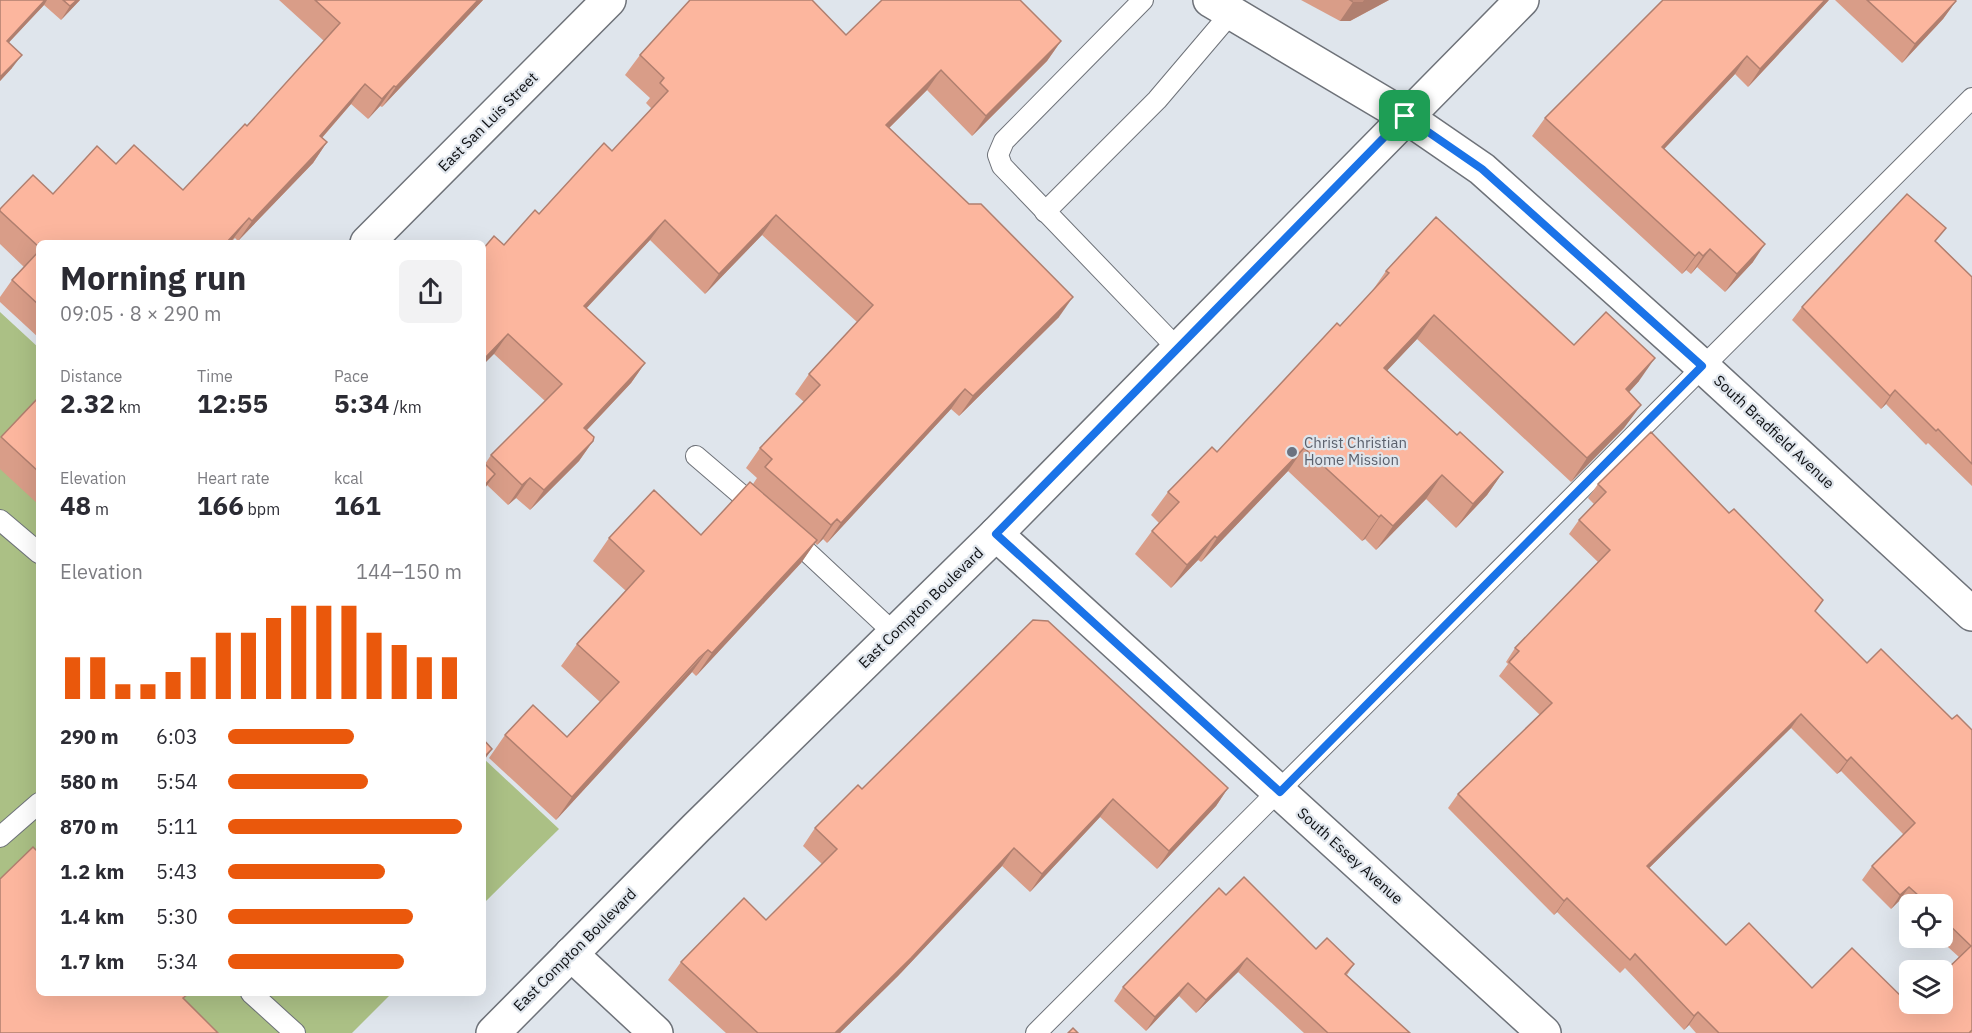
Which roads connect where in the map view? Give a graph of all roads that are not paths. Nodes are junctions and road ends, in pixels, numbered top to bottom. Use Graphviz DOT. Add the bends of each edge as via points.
graph roads {
  1 [pos="609,0"];
  2 [pos="1143,0"];
  3 [pos="1522,0"];
  4 [pos="1220,6"];
  5 [pos="1972,98"];
  6 [pos="1405,116"];
  7 [pos="1045,212"];
  8 [pos="371,240"];
  9 [pos="1177,348"];
  10 [pos="1702,366"];
  11 [pos="696,456"];
  12 [pos="0,520"];
  13 [pos="996,534"];
  14 [pos="36,550"];
  15 [pos="1972,615"];
  16 [pos="894,633"];
  17 [pos="1280,792"];
  18 [pos="36,806"];
  19 [pos="0,837"];
  20 [pos="571,954"];
  21 [pos="254,996"];
  22 [pos="295,1033"];
  23 [pos="493,1033"];
  24 [pos="656,1033"];
  25 [pos="1036,1033"];
  26 [pos="1544,1033"];
  1 -- 8 [label="street, East San Luis Street"];
  2 -- 7 [label="lane" via="1004,141 998,155 1002,166"];
  3 -- 6 [label="street, East Compton Boulevard"];
  4 -- 6 [label="street, South Bradfield Avenue"];
  4 -- 7 [label="lane" via="1157,100"];
  5 -- 10 [label="lane"];
  6 -- 9 [label="street, East Compton Boulevard"];
  6 -- 10 [label="street, South Bradfield Avenue" via="1482,169"];
  7 -- 9 [label="lane"];
  9 -- 13 [label="street, East Compton Boulevard"];
  10 -- 15 [label="street, South Bradfield Avenue"];
  10 -- 17 [label="lane"];
  11 -- 16 [label="lane"];
  12 -- 14 [label="lane"];
  13 -- 16 [label="street, East Compton Boulevard"];
  13 -- 17 [label="street, South Essey Avenue"];
  16 -- 20 [label="street, East Compton Boulevard"];
  17 -- 25 [label="lane"];
  17 -- 26 [label="street, South Essey Avenue"];
  18 -- 19 [label="lane"];
  20 -- 23 [label="street, East Compton Boulevard"];
  20 -- 24 [label="street"];
  21 -- 22 [label="lane"];
}
